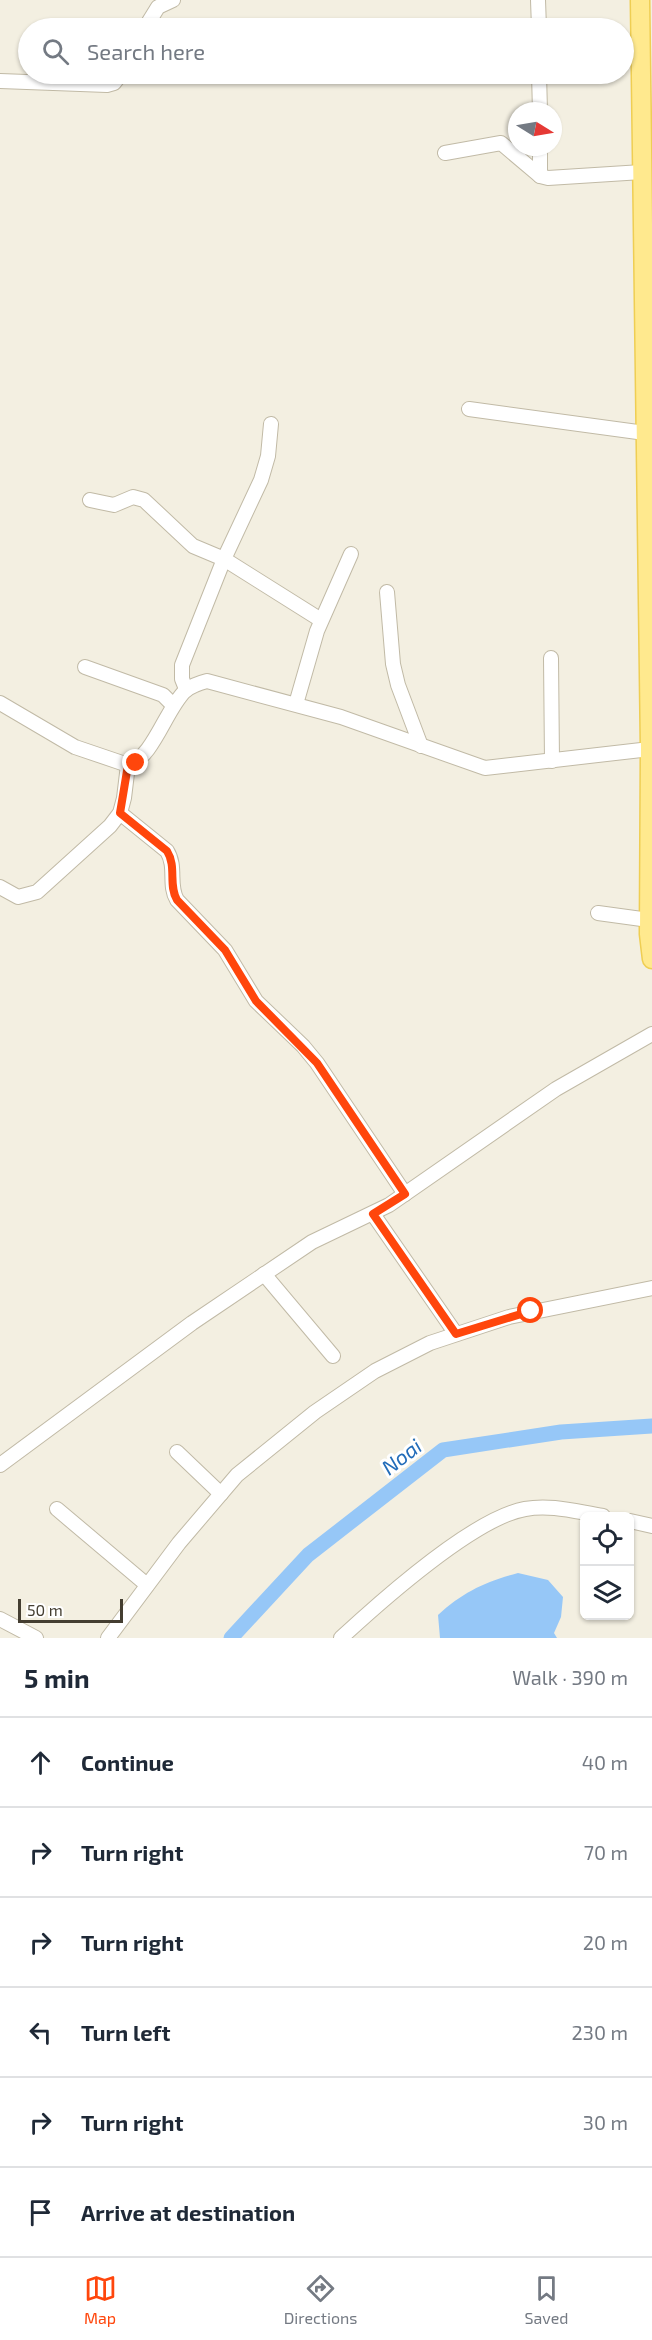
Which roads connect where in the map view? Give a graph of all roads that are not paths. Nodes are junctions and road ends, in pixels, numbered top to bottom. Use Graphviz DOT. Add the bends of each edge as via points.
graph roads {
  1 [pos="174,0"];
  2 [pos="538,0"];
  3 [pos="640,0"];
  4 [pos="151,18"];
  5 [pos="538,18"];
  6 [pos="0,81"];
  7 [pos="18,82"];
  8 [pos="80,84"];
  9 [pos="109,84"];
  10 [pos="539,84"];
  11 [pos="540,102"];
  12 [pos="445,153"];
  13 [pos="540,156"];
  14 [pos="642,172"];
  15 [pos="540,176"];
  16 [pos="469,409"];
  17 [pos="271,424"];
  18 [pos="645,433"];
  19 [pos="90,500"];
  20 [pos="351,554"];
  21 [pos="224,560"];
  22 [pos="387,592"];
  23 [pos="321,620"];
  24 [pos="551,658"];
  25 [pos="85,667"];
  26 [pos="186,689"];
  27 [pos="0,703"];
  28 [pos="296,704"];
  29 [pos="173,705"];
  30 [pos="421,746"];
  31 [pos="650,749"];
  32 [pos="552,761"];
  33 [pos="128,765"];
  34 [pos="120,813"];
  35 [pos="0,887"];
  36 [pos="598,913"];
  37 [pos="649,920"];
  38 [pos="652,959"];
  39 [pos="652,1034"];
  40 [pos="405,1194"];
  41 [pos="373,1214"];
  42 [pos="264,1274"];
  43 [pos="652,1288"];
  44 [pos="456,1334"];
  45 [pos="333,1356"];
  46 [pos="177,1452"];
  47 [pos="0,1465"];
  48 [pos="221,1494"];
  49 [pos="57,1509"];
  50 [pos="580,1513"];
  51 [pos="634,1522"];
  52 [pos="652,1526"];
  53 [pos="147,1585"];
  54 [pos="0,1619"];
  55 [pos="36,1638"];
  56 [pos="108,1638"];
  57 [pos="341,1638"];
  1 -- 4 [label="street" via="158,7"];
  2 -- 5 [label="street"];
  3 -- 14 [label="main road"];
  6 -- 7 [label="street"];
  8 -- 9 [label="street"];
  10 -- 11 [label="street"];
  12 -- 15 [label="street" via="501,143"];
  13 -- 15 [label="street"];
  14 -- 15 [label="street" via="556,179"];
  14 -- 18 [label="main road"];
  16 -- 18 [label="street"];
  17 -- 21 [label="street" via="265,467"];
  18 -- 31 [label="main road"];
  19 -- 21 [label="street" via="114,505 138,497 193,546"];
  20 -- 23 [label="street"];
  21 -- 23 [label="street"];
  21 -- 26 [label="street" via="182,665"];
  22 -- 30 [label="street" via="396,675"];
  23 -- 28 [label="street"];
  24 -- 32 [label="street"];
  25 -- 29 [label="street" via="163,695"];
  26 -- 28 [label="street" via="215,681"];
  26 -- 29 [label="street"];
  27 -- 33 [label="street" via="85,752"];
  28 -- 30 [label="street"];
  29 -- 33 [label="street" via="142,757"];
  30 -- 32 [label="street" via="485,768"];
  31 -- 32 [label="street"];
  31 -- 37 [label="main road"];
  33 -- 34 [label="street"];
  34 -- 35 [label="street" via="37,892 18,897"];
  34 -- 40 [label="street" via="167,851 172,859 173,893 177,900 225,950 256,1001 317,1063"];
  36 -- 37 [label="street"];
  37 -- 38 [label="main road"];
  39 -- 40 [label="street" via="556,1089"];
  40 -- 41 [label="street"];
  41 -- 42 [label="street" via="317,1239"];
  41 -- 44 [label="street"];
  42 -- 45 [label="street"];
  42 -- 47 [label="street"];
  43 -- 44 [label="street" via="531,1311"];
  44 -- 48 [label="street" via="403,1356 315,1412 247,1465"];
  46 -- 48 [label="street"];
  48 -- 53 [label="street"];
  49 -- 53 [label="street"];
  50 -- 57 [label="street" via="542,1507 522,1509 487,1525 398,1588"];
  51 -- 52 [label="street"];
  53 -- 56 [label="street"];
  54 -- 55 [label="street"];
}
